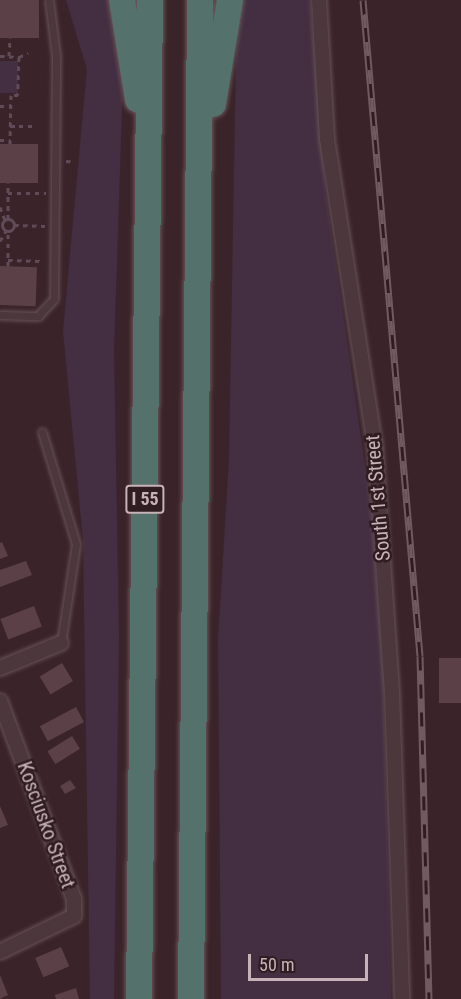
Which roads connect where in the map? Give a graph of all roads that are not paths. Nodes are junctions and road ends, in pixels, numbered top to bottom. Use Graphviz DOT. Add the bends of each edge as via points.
graph roads {
  1 [pos="49,0"];
  2 [pos="122,0"];
  3 [pos="150,0"];
  4 [pos="200,0"];
  5 [pos="230,0"];
  6 [pos="319,0"];
  7 [pos="149,166"];
  8 [pos="200,187"];
  9 [pos="0,315"];
  10 [pos="42,432"];
  11 [pos="61,643"];
  12 [pos="0,668"];
  13 [pos="0,701"];
  14 [pos="0,952"];
  15 [pos="139,999"];
  16 [pos="191,999"];
  17 [pos="402,999"];
  1 -- 9 [label="lane" via="56,56 52,304 31,318"];
  2 -- 7 [label="highway"];
  3 -- 7 [label="highway, I 55"];
  4 -- 8 [label="highway"];
  5 -- 8 [label="highway"];
  6 -- 17 [label="street, South 1st Street" via="327,138 375,444 392,692"];
  7 -- 15 [label="highway, I 55"];
  8 -- 16 [label="highway"];
  10 -- 11 [label="lane" via="69,507 76,544"];
  11 -- 12 [label="street"];
  13 -- 14 [label="street, Kosciusko Street" via="74,899 74,916"];
}
